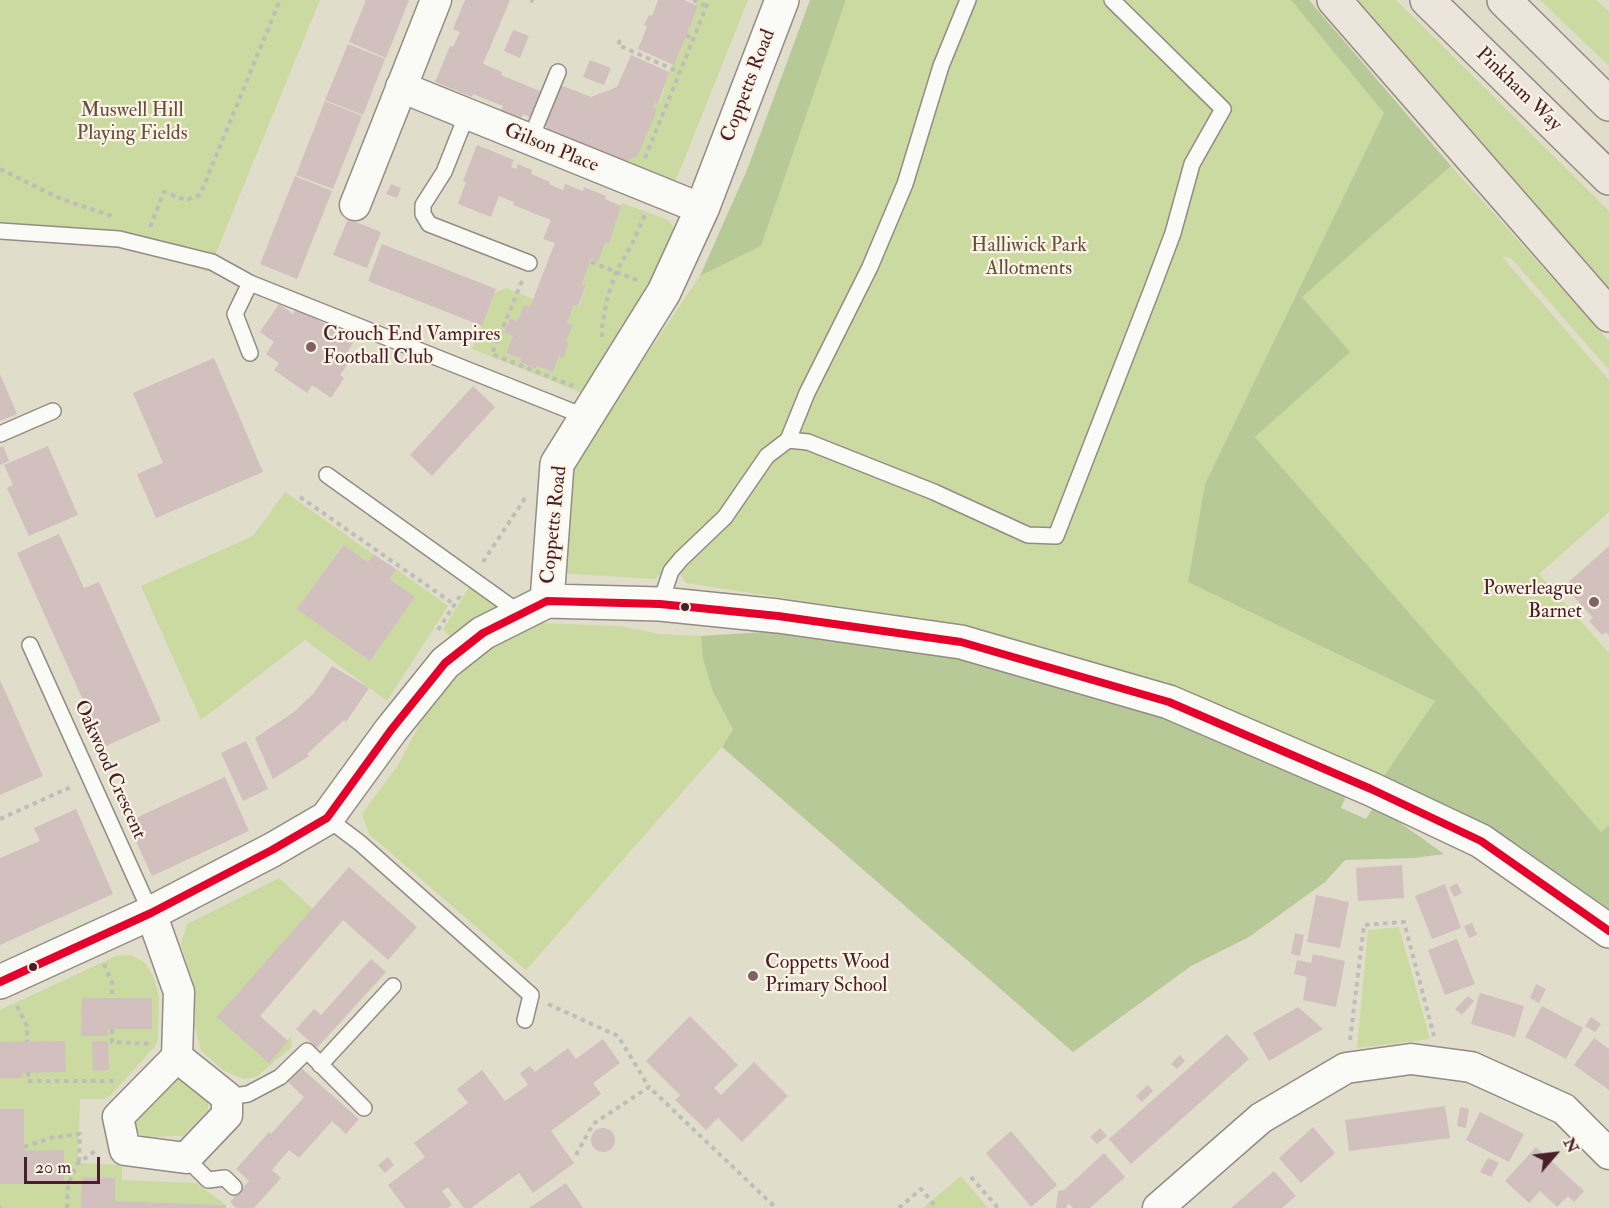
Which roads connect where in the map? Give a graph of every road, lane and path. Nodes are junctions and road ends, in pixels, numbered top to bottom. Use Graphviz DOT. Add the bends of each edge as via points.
graph roads {
  1 [pos="280,0"];
  2 [pos="436,0"];
  3 [pos="693,0"];
  4 [pos="709,0"];
  5 [pos="782,0"];
  6 [pos="968,0"];
  7 [pos="1112,0"];
  8 [pos="1334,0"];
  9 [pos="1427,0"];
  10 [pos="1504,0"];
  11 [pos="706,6"];
  12 [pos="686,36"];
  13 [pos="693,39"];
  14 [pos="620,40"];
  15 [pos="558,72"];
  16 [pos="679,72"];
  17 [pos="401,87"];
  18 [pos="1609,104"];
  19 [pos="467,114"];
  20 [pos="530,140"];
  21 [pos="1609,178"];
  22 [pos="645,186"];
  23 [pos="354,205"];
  24 [pos="702,209"];
  25 [pos="150,229"];
  26 [pos="0,231"];
  27 [pos="591,262"];
  28 [pos="529,263"];
  29 [pos="616,272"];
  30 [pos="250,284"];
  31 [pos="1609,315"];
  32 [pos="250,353"];
  33 [pos="600,395"];
  34 [pos="53,411"];
  35 [pos="0,434"];
  36 [pos="788,440"];
  37 [pos="327,475"];
  38 [pos="300,497"];
  39 [pos="660,604"];
  40 [pos="454,605"];
  41 [pos="534,607"];
  42 [pos="30,645"];
  43 [pos="90,779"];
  44 [pos="327,818"];
  45 [pos="0,819"];
  46 [pos="151,913"];
  47 [pos="1609,931"];
  48 [pos="2,980"];
  49 [pos="393,986"];
  50 [pos="531,995"];
  51 [pos="525,1020"];
  52 [pos="112,1029"];
  53 [pos="27,1042"];
  54 [pos="177,1051"];
  55 [pos="1441,1063"];
  56 [pos="320,1065"];
  57 [pos="1346,1068"];
  58 [pos="28,1072"];
  59 [pos="153,1081"];
  60 [pos="649,1087"];
  61 [pos="227,1097"];
  62 [pos="364,1108"];
  63 [pos="24,1147"];
  64 [pos="125,1150"];
  65 [pos="1609,1154"];
  66 [pos="576,1155"];
  67 [pos="186,1158"];
  68 [pos="79,1163"];
  69 [pos="971,1177"];
  70 [pos="234,1187"];
  71 [pos="68,1208"];
  72 [pos="776,1208"];
  73 [pos="899,1208"];
  74 [pos="937,1208"];
  75 [pos="998,1208"];
  76 [pos="1158,1208"];
  1 -- 25 [label="path" via="200,195 186,200 164,192"];
  2 -- 17 [label="street"];
  3 -- 11 [label="path"];
  4 -- 11 [label="path"];
  5 -- 24 [label="street, Coppetts Road"];
  6 -- 36 [label="lane" via="941,66 905,184"];
  7 -- 36 [label="lane" via="1223,109 1192,164 1165,255 1056,536 1028,535 934,492 808,442"];
  8 -- 31 [label="highway"];
  9 -- 21 [label="highway, Pinkham Way"];
  10 -- 18 [label="highway"];
  11 -- 13 [label="path"];
  12 -- 13 [label="path"];
  13 -- 16 [label="path"];
  14 -- 16 [label="path" via="618,45"];
  15 -- 20 [label="lane"];
  16 -- 22 [label="path"];
  17 -- 19 [label="street, Gilson Place"];
  17 -- 23 [label="street"];
  19 -- 20 [label="street, Gilson Place"];
  19 -- 28 [label="lane" via="444,172 423,206 423,214 429,224"];
  20 -- 22 [label="street, Gilson Place"];
  22 -- 24 [label="street, Gilson Place"];
  22 -- 29 [label="path" via="632,244"];
  24 -- 33 [label="street, Coppetts Road" via="664,292"];
  26 -- 30 [label="lane" via="119,239 212,262"];
  27 -- 29 [label="path"];
  28 -- 33 [label="path" via="492,354"];
  29 -- 33 [label="path" via="602,326"];
  30 -- 32 [label="lane" via="235,314"];
  30 -- 33 [label="lane"];
  33 -- 41 [label="street, Coppetts Road" via="557,464"];
  34 -- 35 [label="lane"];
  36 -- 39 [label="lane" via="767,456 725,517 681,559 671,572"];
  37 -- 41 [label="lane"];
  38 -- 40 [label="path"];
  39 -- 41 [label="street"];
  39 -- 47 [label="street" via="961,642 1169,702 1481,841"];
  41 -- 44 [label="street" via="483,633 445,663"];
  42 -- 43 [label="lane, Oakwood Crescent"];
  43 -- 45 [label="path"];
  43 -- 46 [label="lane, Oakwood Crescent"];
  44 -- 46 [label="street"];
  44 -- 50 [label="lane"];
  46 -- 48 [label="street"];
  46 -- 54 [label="street" via="179,992"];
  48 -- 53 [label="path" via="27,1026"];
  49 -- 56 [label="lane"];
  50 -- 51 [label="lane"];
  50 -- 60 [label="path" via="618,1036"];
  52 -- 54 [label="path" via="112,1041"];
  54 -- 59 [label="street"];
  54 -- 61 [label="street"];
  55 -- 57 [label="street" via="1410,1059"];
  55 -- 57 [label="path" via="1404,922 1364,925"];
  55 -- 65 [label="street" via="1472,1067 1564,1109"];
  56 -- 61 [label="lane" via="307,1051 280,1077 248,1094"];
  56 -- 62 [label="lane"];
  57 -- 76 [label="street" via="1261,1118"];
  58 -- 59 [label="path" via="27,1082"];
  59 -- 64 [label="street" via="118,1117"];
  60 -- 66 [label="path" via="592,1124"];
  60 -- 72 [label="path"];
  61 -- 67 [label="street" via="227,1115"];
  63 -- 68 [label="path" via="80,1134"];
  64 -- 67 [label="street"];
  64 -- 68 [label="path" via="101,1147"];
  67 -- 70 [label="lane" via="208,1180 225,1178"];
  68 -- 71 [label="path" via="68,1185"];
  69 -- 75 [label="path"];
  73 -- 74 [label="path" via="921,1189"];
}
